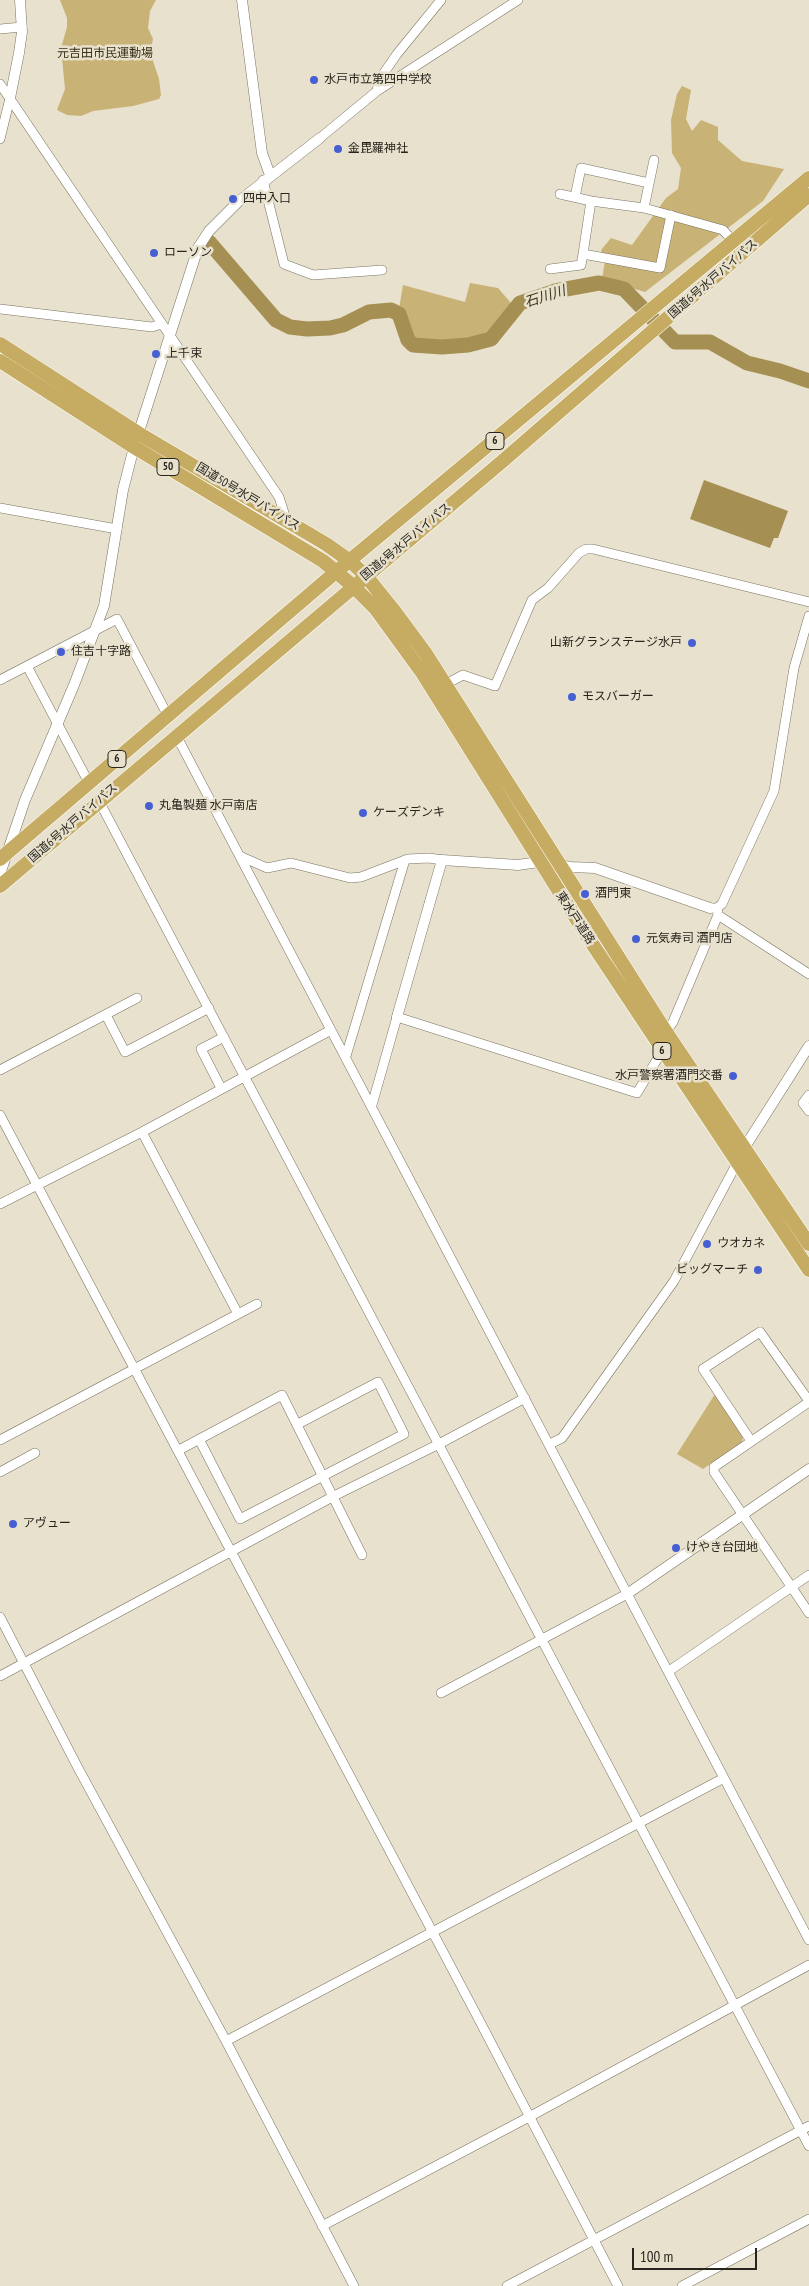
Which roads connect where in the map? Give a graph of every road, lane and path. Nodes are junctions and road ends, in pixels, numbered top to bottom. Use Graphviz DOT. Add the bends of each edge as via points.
graph roads {
  1 [pos="20,0"];
  2 [pos="242,0"];
  3 [pos="441,0"];
  4 [pos="518,0"];
  5 [pos="22,27"];
  6 [pos="0,29"];
  7 [pos="0,84"];
  8 [pos="377,90"];
  9 [pos="10,98"];
  10 [pos="320,138"];
  11 [pos="0,139"];
  12 [pos="654,160"];
  13 [pos="267,177"];
  14 [pos="809,178"];
  15 [pos="649,183"];
  16 [pos="560,194"];
  17 [pos="809,195"];
  18 [pos="575,197"];
  19 [pos="591,201"];
  20 [pos="644,208"];
  21 [pos="671,215"];
  22 [pos="734,242"];
  23 [pos="584,254"];
  24 [pos="382,270"];
  25 [pos="550,270"];
  26 [pos="0,309"];
  27 [pos="161,324"];
  28 [pos="170,338"];
  29 [pos="0,344"];
  30 [pos="0,361"];
  31 [pos="138,433"];
  32 [pos="134,447"];
  33 [pos="0,508"];
  34 [pos="286,519"];
  35 [pos="117,528"];
  36 [pos="350,561"];
  37 [pos="337,572"];
  38 [pos="366,576"];
  39 [pos="353,586"];
  40 [pos="809,602"];
  41 [pos="809,616"];
  42 [pos="96,630"];
  43 [pos="807,631"];
  44 [pos="27,666"];
  45 [pos="0,680"];
  46 [pos="446,684"];
  47 [pos="168,716"];
  48 [pos="58,724"];
  49 [pos="176,735"];
  50 [pos="89,783"];
  51 [pos="99,800"];
  52 [pos="3,857"];
  53 [pos="242,857"];
  54 [pos="405,860"];
  55 [pos="442,860"];
  56 [pos="539,862"];
  57 [pos="559,866"];
  58 [pos="0,874"];
  59 [pos="0,886"];
  60 [pos="715,910"];
  61 [pos="809,974"];
  62 [pos="137,998"];
  63 [pos="208,1008"];
  64 [pos="106,1015"];
  65 [pos="397,1016"];
  66 [pos="331,1030"];
  67 [pos="666,1032"];
  68 [pos="224,1037"];
  69 [pos="809,1046"];
  70 [pos="662,1051"];
  71 [pos="346,1056"];
  72 [pos="0,1070"];
  73 [pos="244,1076"];
  74 [pos="221,1088"];
  75 [pos="809,1095"];
  76 [pos="372,1106"];
  77 [pos="809,1111"];
  78 [pos="0,1115"];
  79 [pos="142,1132"];
  80 [pos="744,1148"];
  81 [pos="736,1162"];
  82 [pos="37,1185"];
  83 [pos="0,1204"];
  84 [pos="809,1244"];
  85 [pos="809,1270"];
  86 [pos="257,1304"];
  87 [pos="238,1314"];
  88 [pos="134,1369"];
  89 [pos="525,1398"];
  90 [pos="809,1402"];
  91 [pos="298,1424"];
  92 [pos="199,1439"];
  93 [pos="0,1440"];
  94 [pos="751,1441"];
  95 [pos="439,1444"];
  96 [pos="550,1444"];
  97 [pos="178,1450"];
  98 [pos="36,1453"];
  99 [pos="809,1469"];
  100 [pos="0,1472"];
  101 [pos="323,1475"];
  102 [pos="334,1496"];
  103 [pos="742,1514"];
  104 [pos="231,1553"];
  105 [pos="362,1554"];
  106 [pos="809,1575"];
  107 [pos="791,1587"];
  108 [pos="627,1594"];
  109 [pos="809,1613"];
  110 [pos="0,1617"];
  111 [pos="542,1640"];
  112 [pos="25,1663"];
  113 [pos="668,1671"];
  114 [pos="0,1676"];
  115 [pos="441,1693"];
  116 [pos="724,1778"];
  117 [pos="640,1823"];
  118 [pos="432,1932"];
  119 [pos="809,1940"];
  120 [pos="809,1966"];
  121 [pos="735,2006"];
  122 [pos="226,2041"];
  123 [pos="529,2117"];
  124 [pos="805,2128"];
  125 [pos="809,2146"];
  126 [pos="809,2220"];
  127 [pos="322,2226"];
  128 [pos="594,2240"];
  129 [pos="354,2286"];
  130 [pos="507,2286"];
  131 [pos="618,2286"];
  132 [pos="682,2286"];
  1 -- 5 [label="street"];
  2 -- 13 [label="street"];
  3 -- 8 [label="street" via="397,54 379,80"];
  4 -- 8 [label="street"];
  5 -- 6 [label="street"];
  5 -- 9 [label="street"];
  7 -- 9 [label="street"];
  8 -- 10 [label="street"];
  9 -- 11 [label="street"];
  9 -- 27 [label="street"];
  10 -- 13 [label="street"];
  12 -- 15 [label="street"];
  13 -- 24 [label="street" via="284,264 313,275"];
  13 -- 28 [label="street" via="216,222 204,238 193,262"];
  14 -- 22 [label="highway, 国道6号水戸バイパス / 6"];
  15 -- 18 [label="street" via="581,168"];
  15 -- 20 [label="street"];
  16 -- 18 [label="street"];
  17 -- 38 [label="highway, 国道6号水戸バイパス / 6"];
  18 -- 19 [label="street"];
  19 -- 20 [label="street"];
  19 -- 23 [label="street"];
  20 -- 21 [label="street"];
  21 -- 22 [label="street" via="723,230"];
  21 -- 23 [label="street" via="660,268"];
  22 -- 36 [label="highway, 国道6号水戸バイパス / 6"];
  23 -- 25 [label="street" via="582,265"];
  26 -- 27 [label="street" via="152,326"];
  27 -- 28 [label="street"];
  28 -- 31 [label="street"];
  28 -- 34 [label="street" via="279,497"];
  29 -- 31 [label="highway, 国道50号水戸バイパス / 50"];
  30 -- 32 [label="highway, 国道50号水戸バイパス / 50"];
  31 -- 32 [label="street"];
  31 -- 34 [label="highway, 国道50号水戸バイパス / 50"];
  32 -- 35 [label="street"];
  32 -- 37 [label="highway, 国道50号水戸バイパス / 50"];
  33 -- 35 [label="street"];
  34 -- 36 [label="highway, 国道50号水戸バイパス / 50"];
  35 -- 42 [label="street" via="107,592"];
  36 -- 37 [label="highway, 国道6号水戸バイパス / 6"];
  36 -- 38 [label="highway, 国道50号水戸バイパス / 50"];
  37 -- 39 [label="highway, 東水戸道路 / 6"];
  37 -- 47 [label="highway, 国道6号水戸バイパス / 6"];
  38 -- 39 [label="highway, 国道6号水戸バイパス / 6"];
  38 -- 46 [label="highway, 東水戸道路 / 6" via="411,632"];
  39 -- 49 [label="highway, 国道6号水戸バイパス / 6"];
  39 -- 56 [label="highway, 東水戸道路 / 6" via="380,614 413,658"];
  40 -- 46 [label="street" via="586,549 532,600 496,686 462,675"];
  41 -- 43 [label="street"];
  42 -- 44 [label="street"];
  42 -- 47 [label="street" via="117,619"];
  42 -- 48 [label="street"];
  43 -- 60 [label="street" via="794,668 774,790 722,904"];
  44 -- 45 [label="street"];
  44 -- 48 [label="street"];
  46 -- 57 [label="highway, 東水戸道路 / 6"];
  47 -- 50 [label="highway, 国道6号水戸バイパス / 6"];
  48 -- 50 [label="street"];
  48 -- 52 [label="street"];
  49 -- 51 [label="highway, 国道6号水戸バイパス / 6"];
  49 -- 53 [label="street"];
  50 -- 52 [label="highway, 国道6号水戸バイパス / 6"];
  51 -- 59 [label="highway, 国道6号水戸バイパス / 6"];
  51 -- 63 [label="street"];
  52 -- 58 [label="street"];
  53 -- 54 [label="street" via="267,868 291,863 350,878"];
  53 -- 66 [label="street"];
  54 -- 55 [label="street"];
  54 -- 71 [label="street"];
  55 -- 56 [label="street" via="518,865"];
  55 -- 65 [label="street"];
  56 -- 57 [label="street"];
  56 -- 70 [label="highway, 東水戸道路 / 6"];
  57 -- 60 [label="street" via="595,868"];
  57 -- 67 [label="highway, 東水戸道路 / 6"];
  60 -- 61 [label="street"];
  60 -- 67 [label="street" via="673,1022"];
  62 -- 64 [label="street"];
  63 -- 64 [label="street" via="125,1052"];
  63 -- 68 [label="street"];
  64 -- 72 [label="street"];
  65 -- 70 [label="street" via="637,1093"];
  65 -- 76 [label="street"];
  66 -- 71 [label="street"];
  66 -- 73 [label="street"];
  67 -- 80 [label="highway, 東水戸道路 / 6"];
  68 -- 73 [label="street"];
  68 -- 74 [label="street" via="201,1049"];
  69 -- 80 [label="street"];
  70 -- 81 [label="highway, 東水戸道路 / 6"];
  71 -- 76 [label="street"];
  73 -- 74 [label="street"];
  73 -- 95 [label="street"];
  74 -- 79 [label="street"];
  75 -- 77 [label="street" via="803,1103"];
  76 -- 89 [label="street"];
  78 -- 82 [label="street"];
  79 -- 82 [label="street"];
  79 -- 87 [label="street"];
  80 -- 81 [label="street"];
  80 -- 84 [label="highway, 東水戸道路 / 6"];
  81 -- 85 [label="highway, 東水戸道路 / 6"];
  81 -- 96 [label="street" via="674,1282 562,1438"];
  82 -- 83 [label="street"];
  82 -- 88 [label="street"];
  86 -- 87 [label="street"];
  87 -- 88 [label="street"];
  88 -- 93 [label="street"];
  88 -- 97 [label="street"];
  89 -- 95 [label="street"];
  89 -- 96 [label="street"];
  90 -- 94 [label="street"];
  90 -- 94 [label="street" via="760,1332 703,1369"];
  91 -- 92 [label="street" via="282,1395"];
  91 -- 101 [label="street"];
  91 -- 101 [label="street" via="378,1382 404,1434"];
  92 -- 97 [label="street"];
  92 -- 101 [label="street" via="240,1519"];
  94 -- 103 [label="street" via="714,1467 714,1472"];
  95 -- 102 [label="street"];
  95 -- 111 [label="street"];
  96 -- 108 [label="street"];
  97 -- 104 [label="street"];
  98 -- 100 [label="street"];
  99 -- 103 [label="street"];
  101 -- 102 [label="street"];
  102 -- 104 [label="street"];
  102 -- 105 [label="street"];
  103 -- 107 [label="street"];
  103 -- 108 [label="street"];
  104 -- 112 [label="street"];
  104 -- 118 [label="street"];
  106 -- 107 [label="street"];
  107 -- 109 [label="street"];
  107 -- 113 [label="street"];
  108 -- 111 [label="street"];
  108 -- 113 [label="street"];
  110 -- 112 [label="street"];
  111 -- 115 [label="street"];
  111 -- 117 [label="street"];
  112 -- 114 [label="street"];
  112 -- 122 [label="street"];
  113 -- 116 [label="street"];
  116 -- 117 [label="street"];
  116 -- 119 [label="street"];
  117 -- 118 [label="street"];
  117 -- 121 [label="street"];
  118 -- 122 [label="street"];
  118 -- 123 [label="street"];
  120 -- 121 [label="street"];
  121 -- 123 [label="street"];
  121 -- 124 [label="street"];
  122 -- 127 [label="street"];
  123 -- 127 [label="street"];
  123 -- 128 [label="street"];
  124 -- 125 [label="street"];
  124 -- 128 [label="street"];
  126 -- 132 [label="street"];
  127 -- 129 [label="street"];
  128 -- 130 [label="street"];
  128 -- 131 [label="street"];
}
